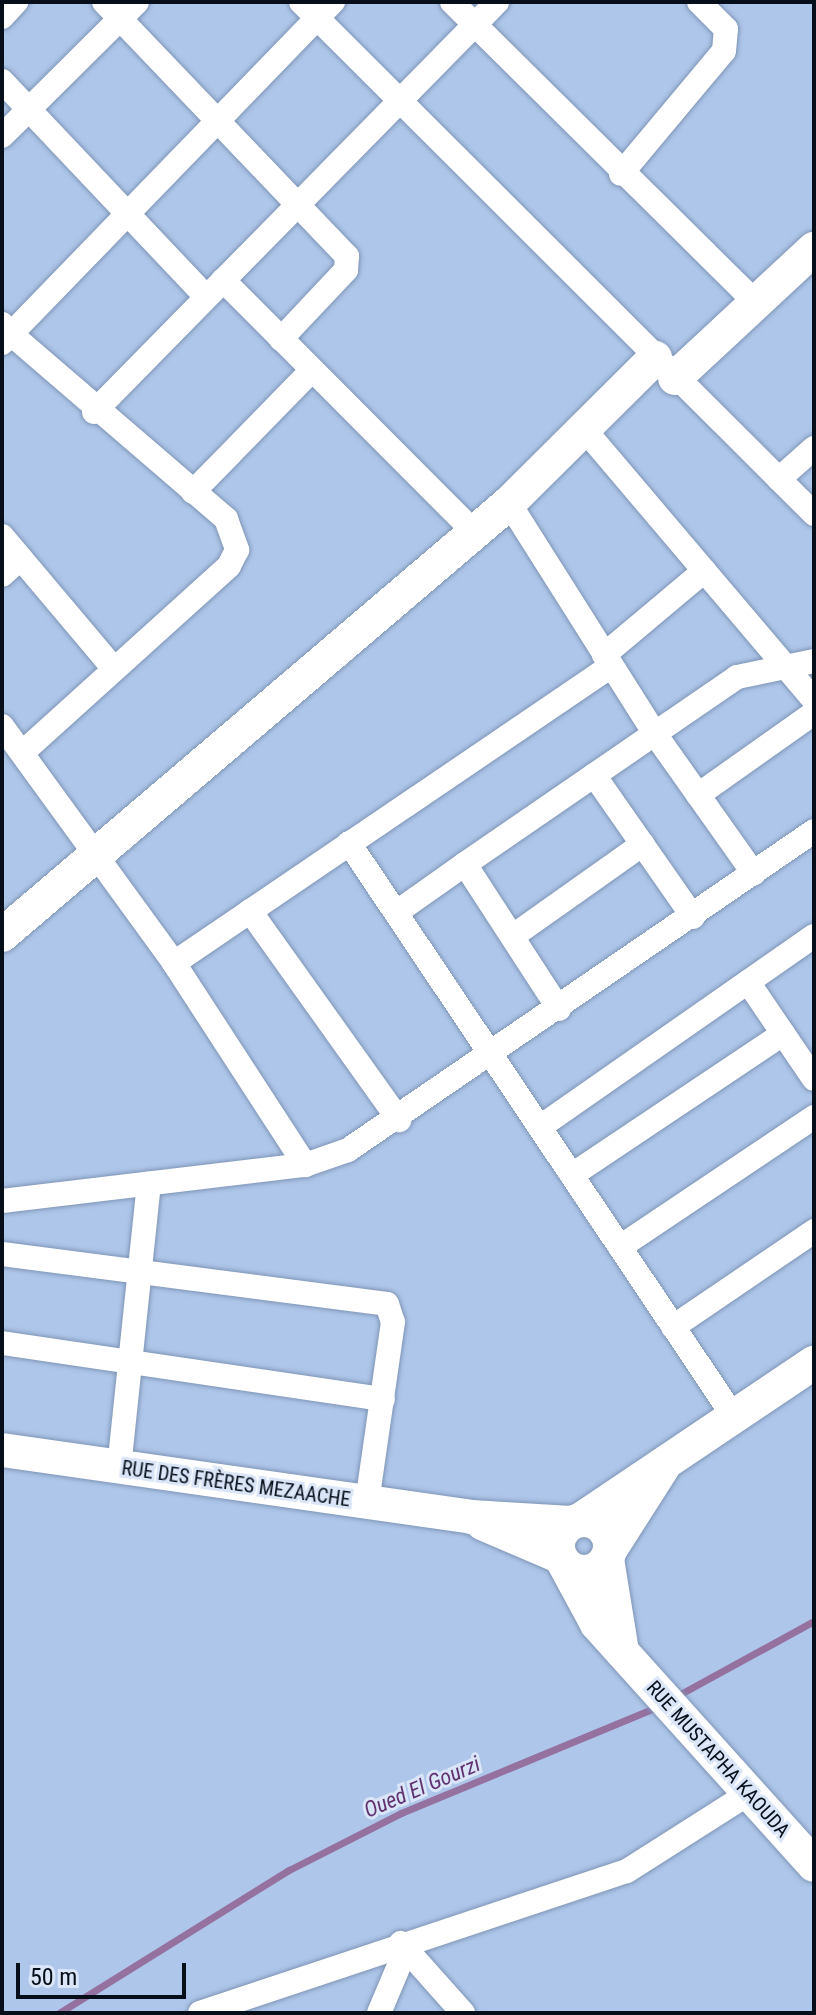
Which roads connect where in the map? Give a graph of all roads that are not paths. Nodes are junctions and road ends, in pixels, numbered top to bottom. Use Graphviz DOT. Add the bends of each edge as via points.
graph roads {
  1 [pos="16,2"];
  2 [pos="452,2"];
  3 [pos="497,2"];
  4 [pos="699,2"];
  5 [pos="121,7"];
  6 [pos="317,8"];
  7 [pos="2,17"];
  8 [pos="476,25"];
  9 [pos="2,81"];
  10 [pos="403,101"];
  11 [pos="29,108"];
  12 [pos="224,120"];
  13 [pos="2,136"];
  14 [pos="621,174"];
  15 [pos="296,204"];
  16 [pos="128,217"];
  17 [pos="814,249"];
  18 [pos="223,280"];
  19 [pos="205,296"];
  20 [pos="755,302"];
  21 [pos="5,334"];
  22 [pos="281,339"];
  23 [pos="665,368"];
  24 [pos="312,370"];
  25 [pos="94,412"];
  26 [pos="584,429"];
  27 [pos="814,448"];
  28 [pos="779,479"];
  29 [pos="193,492"];
  30 [pos="509,503"];
  31 [pos="814,514"];
  32 [pos="475,533"];
  33 [pos="2,536"];
  34 [pos="21,558"];
  35 [pos="704,571"];
  36 [pos="2,575"];
  37 [pos="607,661"];
  38 [pos="814,661"];
  39 [pos="782,663"];
  40 [pos="114,669"];
  41 [pos="814,700"];
  42 [pos="814,713"];
  43 [pos="655,734"];
  44 [pos="9,738"];
  45 [pos="594,775"];
  46 [pos="698,795"];
  47 [pos="814,831"];
  48 [pos="349,843"];
  49 [pos="643,844"];
  50 [pos="98,854"];
  51 [pos="465,864"];
  52 [pos="754,874"];
  53 [pos="250,911"];
  54 [pos="397,912"];
  55 [pos="693,917"];
  56 [pos="2,935"];
  57 [pos="513,936"];
  58 [pos="814,936"];
  59 [pos="174,963"];
  60 [pos="748,982"];
  61 [pos="559,1009"];
  62 [pos="783,1034"];
  63 [pos="491,1055"];
  64 [pos="814,1079"];
  65 [pos="814,1117"];
  66 [pos="399,1120"];
  67 [pos="540,1127"];
  68 [pos="305,1165"];
  69 [pos="572,1175"];
  70 [pos="149,1184"];
  71 [pos="2,1201"];
  72 [pos="814,1231"];
  73 [pos="620,1247"];
  74 [pos="2,1254"];
  75 [pos="145,1270"];
  76 [pos="673,1327"];
  77 [pos="2,1343"];
  78 [pos="135,1360"];
  79 [pos="814,1363"];
  80 [pos="383,1399"];
  81 [pos="734,1417"];
  82 [pos="2,1450"];
  83 [pos="663,1467"];
  84 [pos="119,1468"];
  85 [pos="367,1502"];
  86 [pos="471,1517"];
  87 [pos="576,1521"];
  88 [pos="608,1554"];
  89 [pos="562,1560"];
  90 [pos="622,1652"];
  91 [pos="751,1792"];
  92 [pos="814,1865"];
  93 [pos="403,1946"];
  94 [pos="200,2013"];
  95 [pos="379,2013"];
  96 [pos="463,2013"];
  1 -- 7 [label="street"];
  2 -- 8 [label="street"];
  3 -- 8 [label="street"];
  4 -- 14 [label="street" via="726,29 724,51"];
  5 -- 11 [label="street"];
  5 -- 12 [label="street"];
  6 -- 10 [label="street"];
  6 -- 12 [label="street"];
  8 -- 10 [label="street"];
  8 -- 14 [label="street"];
  9 -- 11 [label="street"];
  10 -- 15 [label="street"];
  10 -- 23 [label="street"];
  11 -- 13 [label="street"];
  11 -- 16 [label="street"];
  12 -- 15 [label="street"];
  12 -- 16 [label="street"];
  14 -- 20 [label="street"];
  15 -- 18 [label="street"];
  15 -- 22 [label="street" via="349,262"];
  16 -- 19 [label="street"];
  16 -- 21 [label="street"];
  17 -- 20 [label="main road"];
  18 -- 19 [label="street"];
  18 -- 22 [label="street"];
  19 -- 25 [label="street"];
  20 -- 23 [label="main road"];
  21 -- 25 [label="street"];
  22 -- 24 [label="street"];
  23 -- 26 [label="main road"];
  23 -- 28 [label="street"];
  24 -- 29 [label="street"];
  24 -- 32 [label="street"];
  25 -- 29 [label="street"];
  26 -- 30 [label="main road"];
  26 -- 35 [label="street"];
  27 -- 28 [label="street"];
  28 -- 31 [label="street"];
  29 -- 40 [label="street" via="226,519 237,550 229,566"];
  30 -- 32 [label="main road"];
  30 -- 37 [label="street"];
  32 -- 50 [label="main road"];
  33 -- 34 [label="street"];
  34 -- 36 [label="street"];
  34 -- 40 [label="street"];
  35 -- 37 [label="street"];
  35 -- 39 [label="street"];
  37 -- 43 [label="street"];
  37 -- 48 [label="street"];
  38 -- 39 [label="street"];
  39 -- 41 [label="street"];
  39 -- 43 [label="street" via="737,677"];
  40 -- 44 [label="street"];
  42 -- 46 [label="street"];
  43 -- 45 [label="street"];
  43 -- 46 [label="street"];
  44 -- 50 [label="street"];
  45 -- 49 [label="street"];
  45 -- 51 [label="street"];
  46 -- 52 [label="street"];
  47 -- 52 [label="street"];
  48 -- 53 [label="street"];
  48 -- 54 [label="street"];
  49 -- 55 [label="street"];
  49 -- 57 [label="street"];
  50 -- 56 [label="main road"];
  50 -- 59 [label="street"];
  51 -- 54 [label="street"];
  51 -- 57 [label="street"];
  52 -- 55 [label="street"];
  53 -- 59 [label="street"];
  53 -- 66 [label="street"];
  54 -- 63 [label="street"];
  55 -- 61 [label="street"];
  57 -- 61 [label="street"];
  58 -- 60 [label="street"];
  59 -- 68 [label="street"];
  60 -- 62 [label="street"];
  60 -- 67 [label="street"];
  61 -- 63 [label="street"];
  62 -- 64 [label="street"];
  62 -- 69 [label="street"];
  63 -- 66 [label="street"];
  63 -- 67 [label="street"];
  65 -- 73 [label="street"];
  66 -- 68 [label="street"];
  67 -- 69 [label="street"];
  68 -- 70 [label="street"];
  69 -- 73 [label="street"];
  70 -- 71 [label="street"];
  70 -- 75 [label="street"];
  72 -- 76 [label="street"];
  73 -- 76 [label="street"];
  74 -- 75 [label="street"];
  75 -- 78 [label="street"];
  75 -- 80 [label="street" via="387,1304 393,1322"];
  76 -- 81 [label="street"];
  77 -- 78 [label="street"];
  78 -- 80 [label="street"];
  78 -- 84 [label="street"];
  79 -- 81 [label="main road"];
  80 -- 85 [label="street"];
  81 -- 83 [label="main road"];
  82 -- 84 [label="main road, RUE DES FRÈRES MEZAACHE"];
  83 -- 87 [label="main road"];
  83 -- 88 [label="main road"];
  84 -- 85 [label="main road, RUE DES FRÈRES MEZAACHE"];
  85 -- 86 [label="main road, RUE DES FRÈRES MEZAACHE"];
  86 -- 87 [label="main road, RUE DES FRÈRES MEZAACHE"];
  86 -- 89 [label="main road, RUE DES FRÈRES MEZAACHE"];
  87 -- 88 [label="main road" via="606,1531"];
  87 -- 89 [label="main road" via="559,1537"];
  88 -- 89 [label="main road" via="583,1572"];
  88 -- 90 [label="main road"];
  89 -- 90 [label="main road, RUE MUSTAPHA KAOUDA" via="592,1617"];
  90 -- 91 [label="main road, RUE MUSTAPHA KAOUDA"];
  91 -- 92 [label="main road, RUE MUSTAPHA KAOUDA"];
  91 -- 93 [label="street" via="627,1871"];
  93 -- 94 [label="street"];
  93 -- 95 [label="street"];
  93 -- 96 [label="street"];
}
